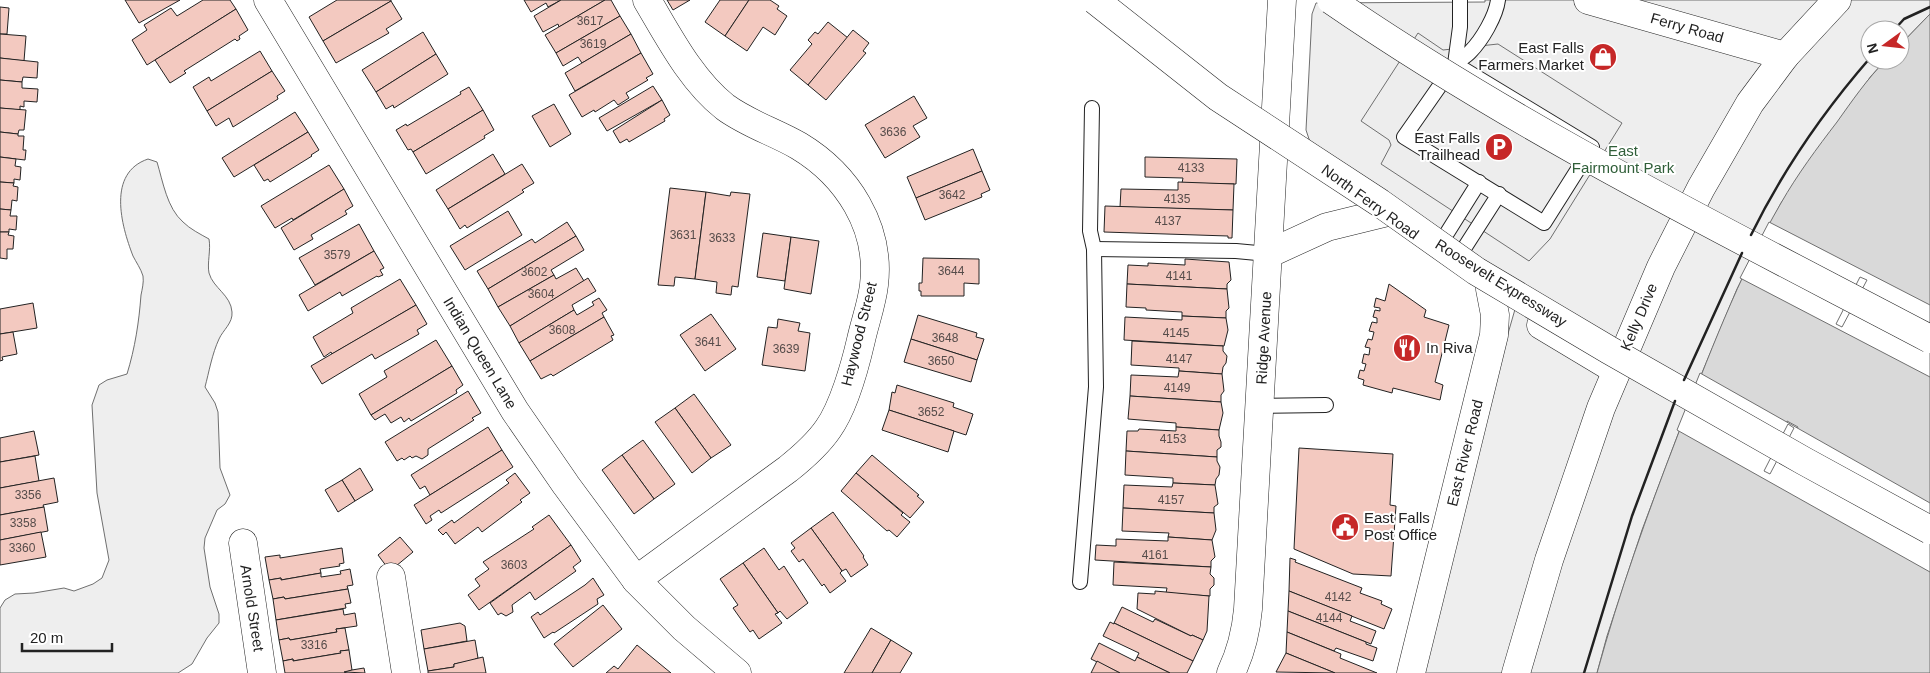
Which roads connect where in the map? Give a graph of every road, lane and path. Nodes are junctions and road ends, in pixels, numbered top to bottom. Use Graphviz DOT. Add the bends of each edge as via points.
graph roads {
  1 [pos="268,0"];
  2 [pos="647,0"];
  3 [pos="1095,0"];
  4 [pos="1282,0"];
  5 [pos="1331,0"];
  6 [pos="1460,0"];
  7 [pos="1498,0"];
  8 [pos="1588,0"];
  9 [pos="1837,0"];
  10 [pos="1785,56"];
  11 [pos="1455,64"];
  12 [pos="1092,108"];
  13 [pos="1274,133"];
  14 [pos="1479,182"];
  15 [pos="1499,194"];
  16 [pos="1384,213"];
  17 [pos="1094,249"];
  18 [pos="1268,254"];
  19 [pos="1446,256"];
  20 [pos="1490,289"];
  21 [pos="1930,339"];
  22 [pos="1616,370"];
  23 [pos="1326,405"];
  24 [pos="1260,406"];
  25 [pos="1930,530"];
  26 [pos="242,543"];
  27 [pos="391,577"];
  28 [pos="636,580"];
  29 [pos="1080,582"];
  30 [pos="262,673"];
  31 [pos="406,673"];
  32 [pos="737,673"];
  33 [pos="1231,673"];
  34 [pos="1411,673"];
  35 [pos="1516,673"];
  1 -- 28 [label="main road, Indian Queen Lane" via="515,410"];
  2 -- 28 [label="main road, Haywood Street" via="678,51 709,92 725,107 799,146 826,165 849,189 865,218 874,252 874,285 859,349 843,397 829,428 817,443 788,469"];
  3 -- 25 [label="main road, Roosevelt Expressway, bridge" via="1218,96 1476,271 1753,432"];
  4 -- 13 [label="main road, Ridge Avenue"];
  5 -- 21 [label="main road, bridge" via="1472,90 1612,172"];
  6 -- 11 [label="lane"];
  7 -- 11 [label="lane" via="1497,10 1471,52"];
  8 -- 10 [label="main road, Ferry Road"];
  9 -- 10 [label="main road, Kelly Drive"];
  10 -- 22 [label="main road, Kelly Drive" via="1750,103 1700,188"];
  11 -- 14 [label="lane" via="1404,137"];
  11 -- 15 [label="lane" via="1592,147 1544,223"];
  12 -- 17 [label="lane" via="1090,231"];
  13 -- 16 [label="main road, North Ferry Road"];
  13 -- 18 [label="main road, Ridge Avenue"];
  14 -- 15 [label="lane"];
  14 -- 19 [label="lane"];
  15 -- 19 [label="lane"];
  16 -- 18 [label="main road" via="1328,227"];
  16 -- 19 [label="main road, North Ferry Road"];
  17 -- 18 [label="lane"];
  17 -- 29 [label="lane" via="1096,387"];
  18 -- 24 [label="main road, Ridge Avenue"];
  19 -- 20 [label="main road, North Ferry Road"];
  20 -- 22 [label="main road, North Ferry Road" via="1528,317"];
  20 -- 34 [label="main road, East River Road" via="1494,335"];
  22 -- 35 [label="main road, Kelly Drive" via="1549,560"];
  23 -- 24 [label="lane"];
  24 -- 33 [label="main road, Ridge Avenue" via="1246,630"];
  26 -- 30 [label="main road, Arnold Street"];
  27 -- 31 [label="main road"];
  28 -- 32 [label="main road, Indian Queen Lane" via="684,628"];
}
